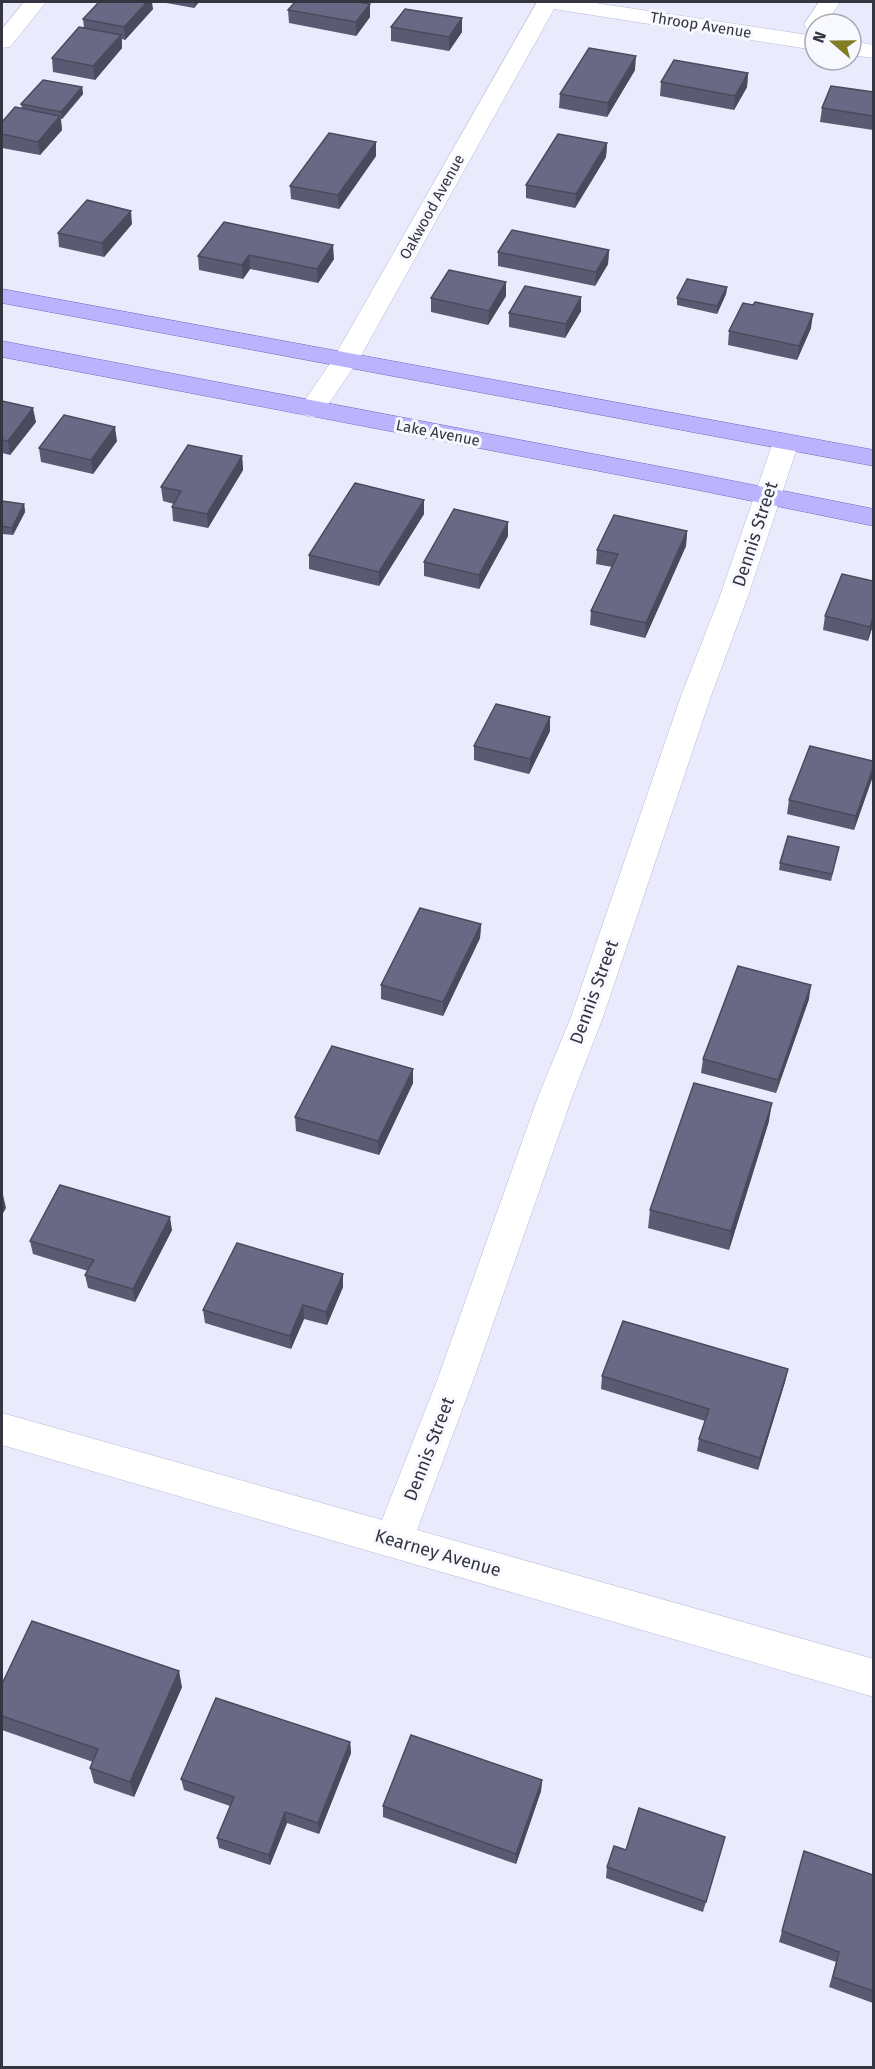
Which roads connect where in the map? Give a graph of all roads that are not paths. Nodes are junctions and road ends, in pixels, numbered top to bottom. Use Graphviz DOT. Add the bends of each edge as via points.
graph roads {
  1 [pos="35,2"];
  2 [pos="549,2"];
  3 [pos="803,32"];
  4 [pos="2,42"];
  5 [pos="2,296"];
  6 [pos="2,349"];
  7 [pos="346,359"];
  8 [pos="312,409"];
  9 [pos="786,442"];
  10 [pos="873,458"];
  11 [pos="767,497"];
  12 [pos="873,518"];
  13 [pos="2,1429"];
  14 [pos="394,1540"];
  15 [pos="873,1678"];
  1 -- 4 [label="street"];
  2 -- 3 [label="street, Throop Avenue"];
  2 -- 7 [label="street, Oakwood Avenue"];
  5 -- 7 [label="main road"];
  6 -- 8 [label="main road, Lake Avenue"];
  7 -- 8 [label="street, Oakwood Avenue"];
  7 -- 9 [label="main road"];
  8 -- 11 [label="main road, Lake Avenue"];
  9 -- 10 [label="main road"];
  9 -- 11 [label="street, Dennis Street"];
  11 -- 12 [label="main road, Lake Avenue"];
  11 -- 14 [label="street, Dennis Street" via="587,1017"];
  13 -- 14 [label="street, Kearney Avenue"];
  14 -- 15 [label="street, Kearney Avenue"];
}
